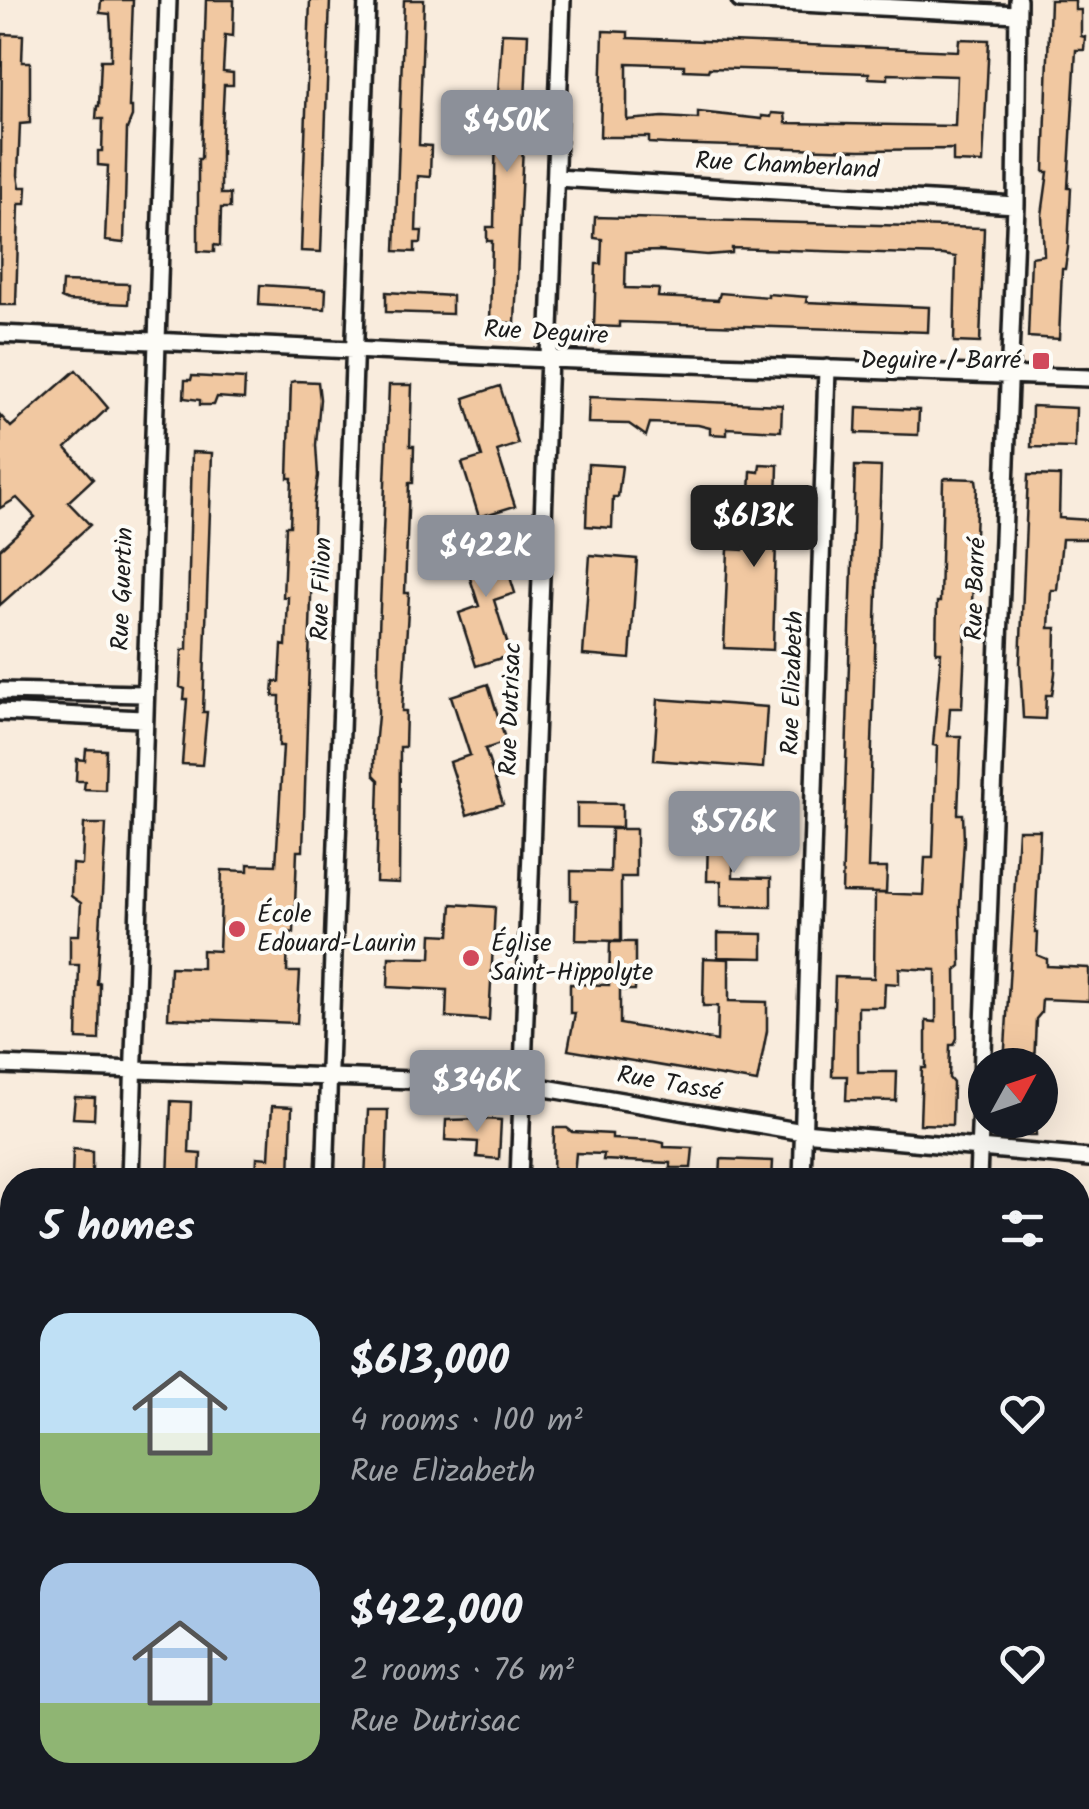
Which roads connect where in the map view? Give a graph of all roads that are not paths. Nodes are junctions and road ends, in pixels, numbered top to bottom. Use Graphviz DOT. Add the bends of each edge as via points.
graph roads {
  1 [pos="168,0"];
  2 [pos="366,0"];
  3 [pos="562,0"];
  4 [pos="740,0"];
  5 [pos="1017,7"];
  6 [pos="556,178"];
  7 [pos="1016,205"];
  8 [pos="0,334"];
  9 [pos="159,340"];
  10 [pos="355,348"];
  11 [pos="549,358"];
  12 [pos="828,368"];
  13 [pos="1009,375"];
  14 [pos="1089,378"];
  15 [pos="0,691"];
  16 [pos="52,693"];
  17 [pos="144,694"];
  18 [pos="0,712"];
  19 [pos="50,714"];
  20 [pos="142,719"];
  21 [pos="0,1065"];
  22 [pos="134,1070"];
  23 [pos="327,1076"];
  24 [pos="522,1084"];
  25 [pos="803,1132"];
  26 [pos="979,1150"];
  27 [pos="1089,1158"];
  28 [pos="130,1168"];
  29 [pos="324,1168"];
  30 [pos="519,1168"];
  31 [pos="802,1168"];
  32 [pos="978,1168"];
  1 -- 9 [label="street, Rue Guertin"];
  2 -- 10 [label="street, Rue Filion"];
  3 -- 6 [label="street, Rue Dutrisac"];
  4 -- 5 [label="street"];
  5 -- 7 [label="street, Rue Barré"];
  6 -- 7 [label="street, Rue Chamberland"];
  6 -- 11 [label="street, Rue Dutrisac"];
  7 -- 13 [label="street, Rue Barré"];
  8 -- 9 [label="street, Rue Deguire"];
  9 -- 10 [label="street, Rue Deguire"];
  9 -- 17 [label="street, Rue Guertin"];
  10 -- 11 [label="street, Rue Deguire"];
  10 -- 23 [label="street, Rue Filion"];
  11 -- 12 [label="street, Rue Deguire"];
  11 -- 24 [label="street, Rue Dutrisac"];
  12 -- 13 [label="street, Rue Deguire"];
  12 -- 25 [label="street, Rue Elizabeth"];
  13 -- 14 [label="street, Rue Deguire"];
  13 -- 26 [label="street, Rue Barré"];
  15 -- 16 [label="street"];
  16 -- 17 [label="street"];
  16 -- 19 [label="street"];
  17 -- 20 [label="street, Rue Guertin"];
  18 -- 19 [label="street"];
  19 -- 20 [label="street"];
  20 -- 22 [label="street, Rue Guertin"];
  21 -- 22 [label="street, Rue Tassé"];
  22 -- 23 [label="street, Rue Tassé"];
  22 -- 28 [label="street, Rue Guertin"];
  23 -- 24 [label="street, Rue Tassé"];
  23 -- 29 [label="street, Rue Filion"];
  24 -- 25 [label="street, Rue Tassé"];
  24 -- 30 [label="street, Rue Dutrisac"];
  25 -- 26 [label="street, Rue Tassé"];
  25 -- 31 [label="street, Rue Elizabeth"];
  26 -- 27 [label="street, Rue Tassé"];
  26 -- 32 [label="street, Rue Barré"];
}
